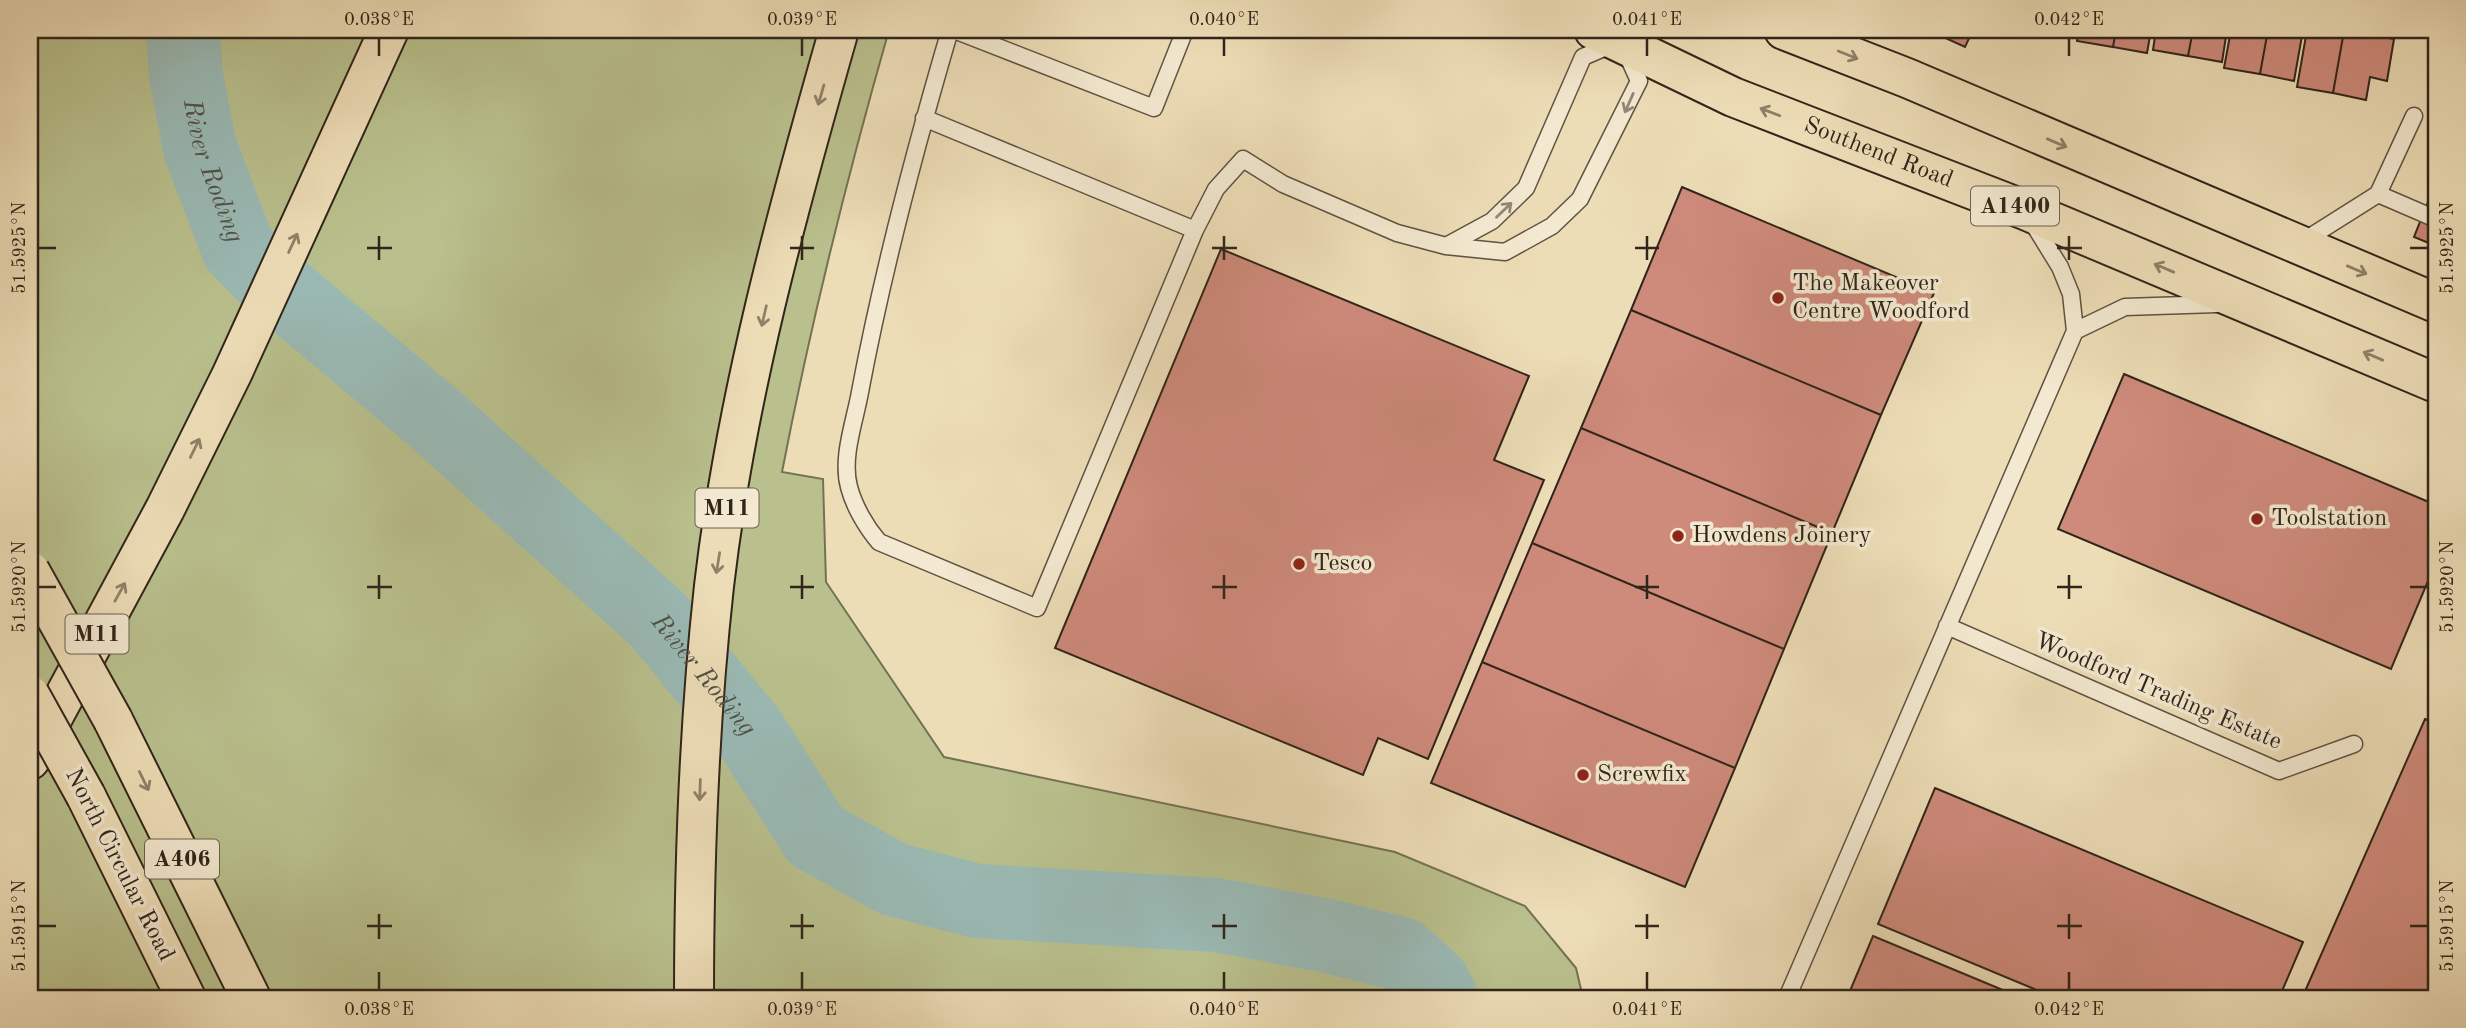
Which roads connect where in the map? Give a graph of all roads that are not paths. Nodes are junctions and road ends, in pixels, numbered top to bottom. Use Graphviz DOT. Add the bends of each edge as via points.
graph roads {
  1 [pos="389,30"];
  2 [pos="839,30"];
  3 [pos="952,30"];
  4 [pos="1185,30"];
  5 [pos="1784,30"];
  6 [pos="1615,33"];
  7 [pos="2414,117"];
  8 [pos="925,118"];
  9 [pos="2378,194"];
  10 [pos="2025,210"];
  11 [pos="2436,219"];
  12 [pos="1195,230"];
  13 [pos="2297,245"];
  14 [pos="1446,246"];
  15 [pos="2436,303"];
  16 [pos="2250,304"];
  17 [pos="2075,331"];
  18 [pos="2436,383"];
  19 [pos="30,571"];
  20 [pos="1947,626"];
  21 [pos="30,695"];
  22 [pos="2354,744"];
  23 [pos="30,760"];
  24 [pos="186,998"];
  25 [pos="251,998"];
  26 [pos="694,998"];
  27 [pos="1787,998"];
  23 -- 1 [label="highway, M11, one-way" via="232,374"];
  2 -- 26 [label="highway, M11, one-way" via="789,206 746,395 715,586 700,783"];
  3 -- 4 [label="lane" via="1154,108"];
  3 -- 8 [label="lane"];
  5 -- 13 [label="highway, one-way"];
  10 -- 6 [label="highway, Southend Road / A1400, one-way" via="1733,97"];
  14 -- 6 [label="lane, one-way" via="1492,221 1526,188 1583,57"];
  6 -- 14 [label="lane, one-way" via="1639,80 1580,199 1552,226 1505,252"];
  7 -- 9 [label="lane"];
  8 -- 12 [label="lane"];
  8 -- 12 [label="lane" via="872,327 847,460 848,486 879,542 1037,608"];
  9 -- 11 [label="lane"];
  9 -- 13 [label="lane"];
  16 -- 10 [label="highway, Southend Road / A1400, one-way"];
  10 -- 17 [label="lane" via="2060,267 2071,294"];
  12 -- 14 [label="lane" via="1216,189 1243,159 1283,184 1397,233"];
  13 -- 15 [label="highway, one-way"];
  16 -- 17 [label="lane" via="2125,307"];
  18 -- 16 [label="highway, Southend Road / A1400, one-way"];
  17 -- 20 [label="lane"];
  19 -- 25 [label="highway, A406, one-way, bridge" via="113,720"];
  20 -- 22 [label="lane, Woodford Trading Estate" via="2279,771"];
  20 -- 27 [label="lane"];
  21 -- 24 [label="highway, North Circular Road / A406, bridge" via="86,796"];
}
